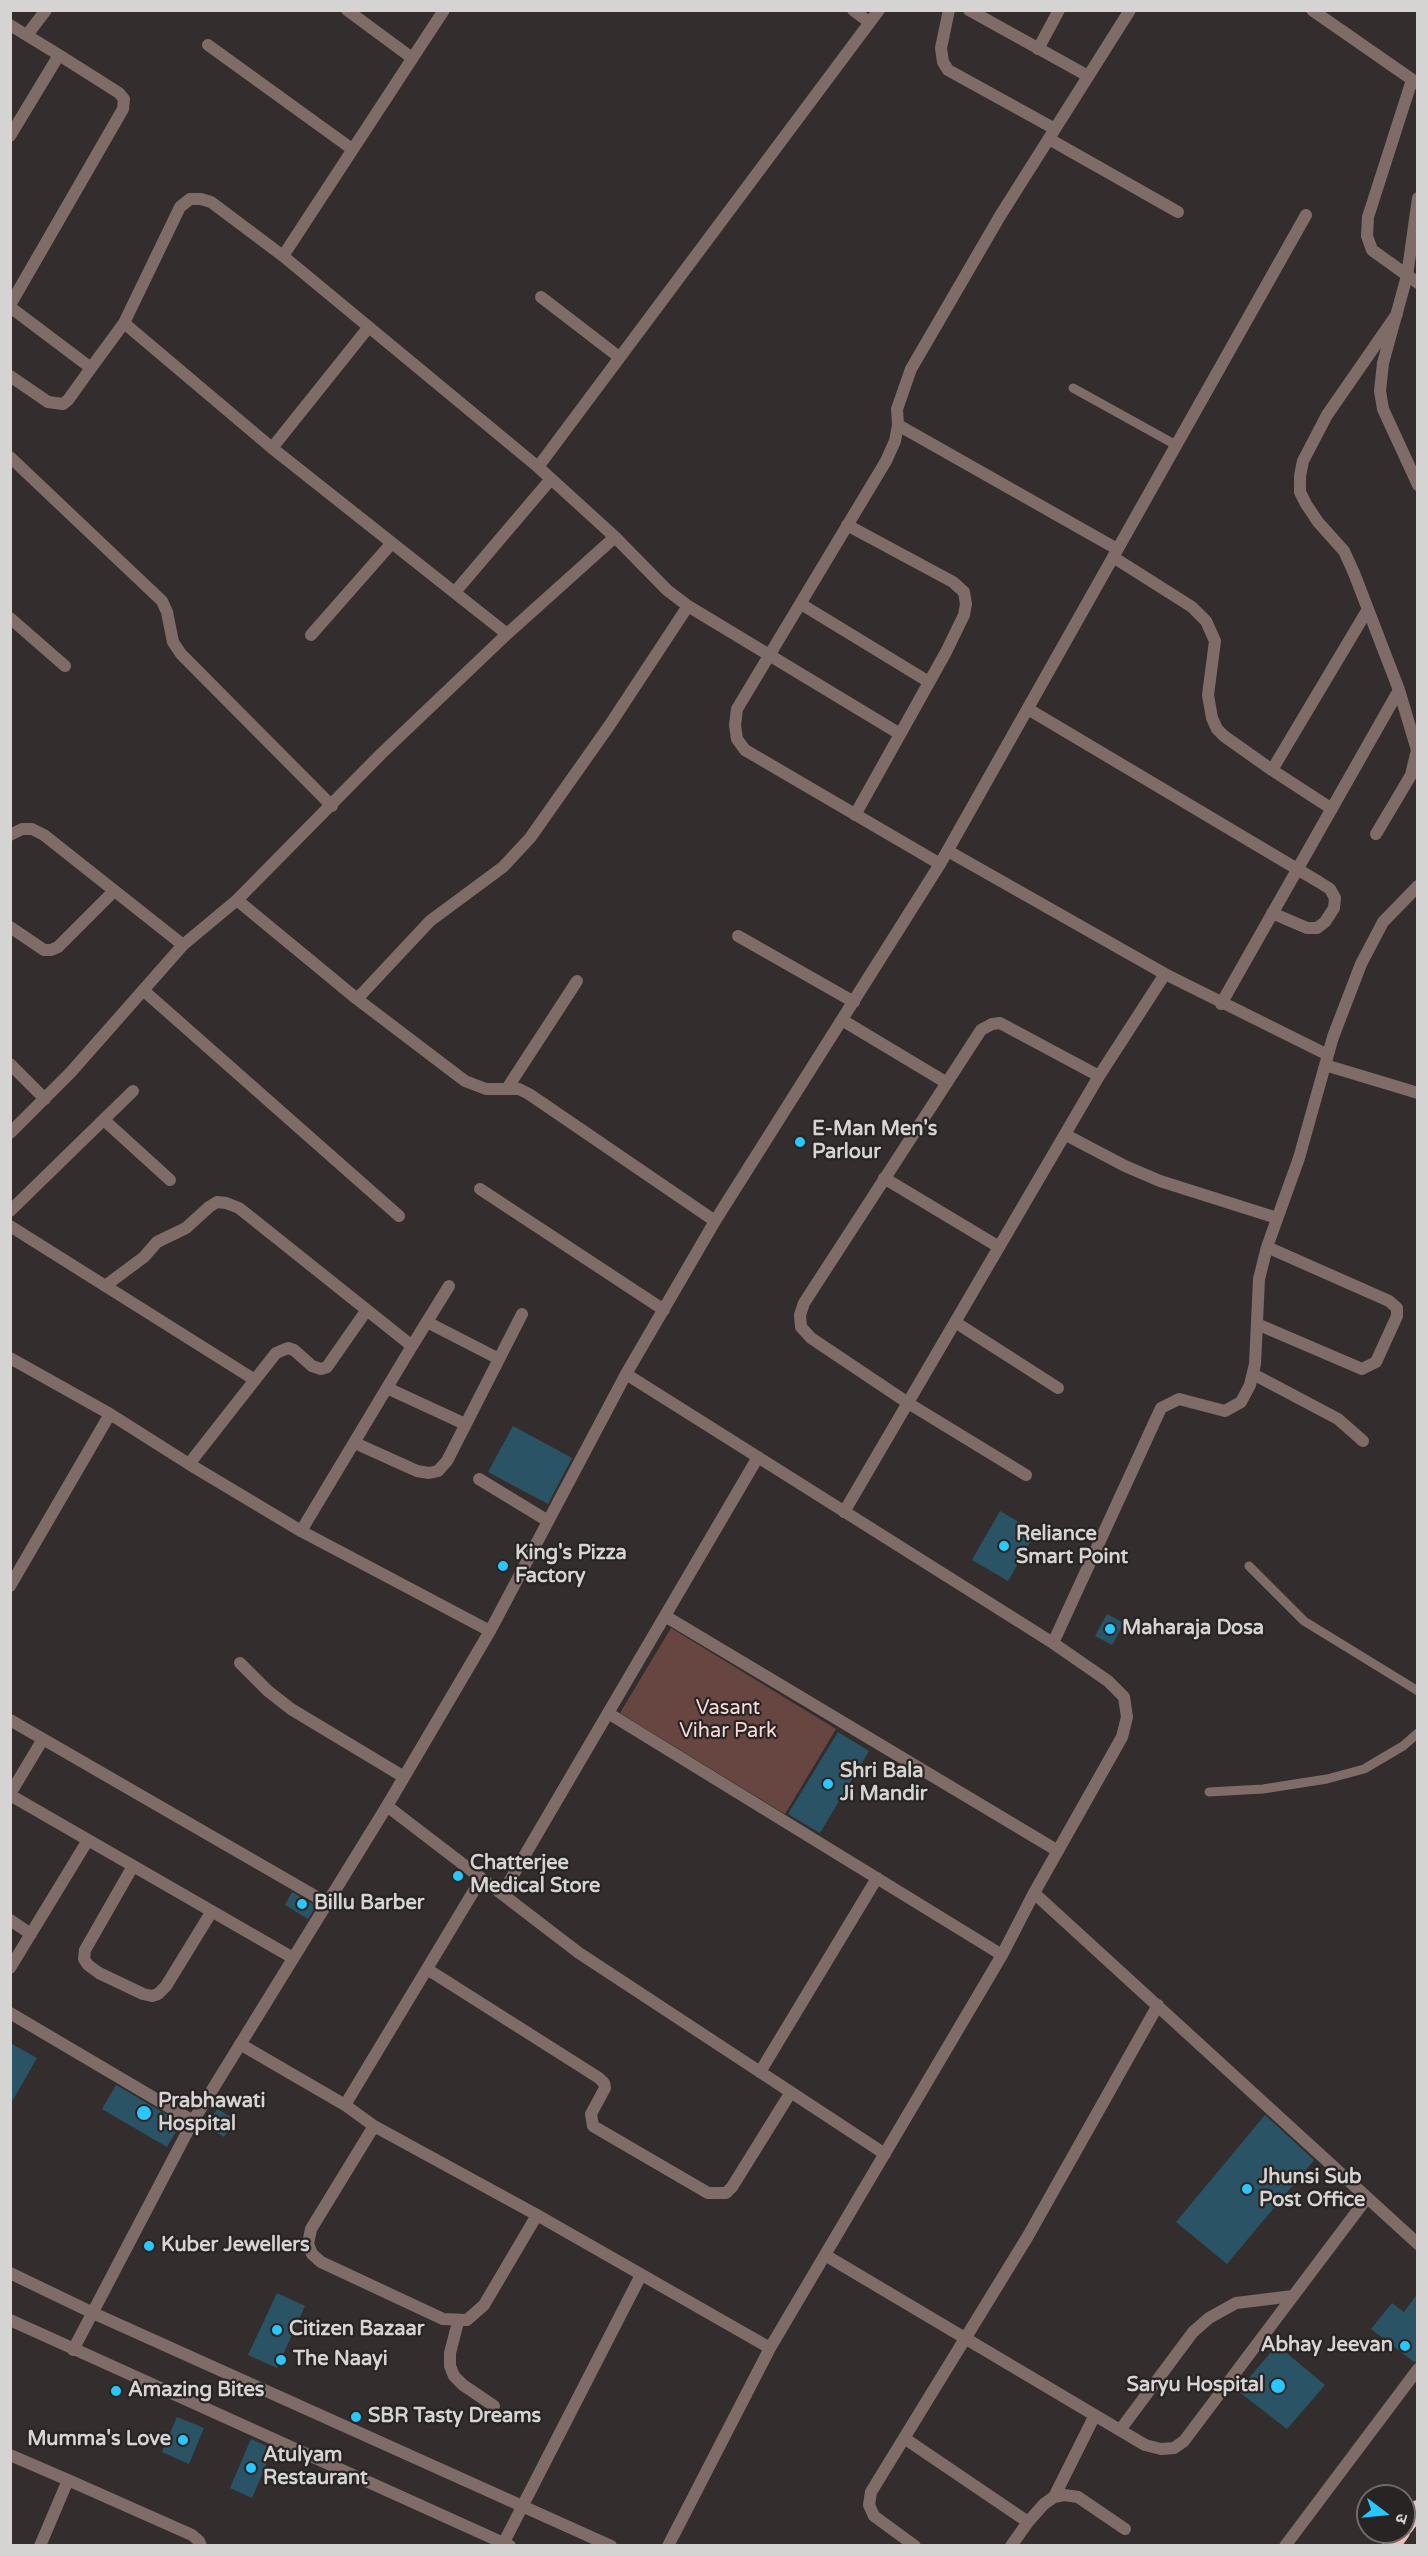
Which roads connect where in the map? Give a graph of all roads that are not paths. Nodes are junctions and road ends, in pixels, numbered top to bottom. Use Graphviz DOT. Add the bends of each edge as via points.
graph roads {
  1 [pos="46,10"];
  2 [pos="347,10"];
  3 [pos="444,10"];
  4 [pos="853,10"];
  5 [pos="879,10"];
  6 [pos="949,10"];
  7 [pos="969,10"];
  8 [pos="1059,10"];
  9 [pos="1130,10"];
  10 [pos="1312,10"];
  11 [pos="869,22"];
  12 [pos="10,25"];
  13 [pos="27,35"];
  14 [pos="208,45"];
  15 [pos="1038,49"];
  16 [pos="59,55"];
  17 [pos="412,58"];
  18 [pos="1088,76"];
  19 [pos="1415,82"];
  20 [pos="1052,134"];
  21 [pos="10,136"];
  22 [pos="352,149"];
  23 [pos="1418,198"];
  24 [pos="1178,212"];
  25 [pos="1306,215"];
  26 [pos="283,256"];
  27 [pos="1412,279"];
  28 [pos="541,297"];
  29 [pos="10,306"];
  30 [pos="1397,314"];
  31 [pos="123,322"];
  32 [pos="368,328"];
  33 [pos="619,357"];
  34 [pos="91,368"];
  35 [pos="10,376"];
  36 [pos="1073,388"];
  37 [pos="898,425"];
  38 [pos="1176,445"];
  39 [pos="272,448"];
  40 [pos="10,458"];
  41 [pos="538,467"];
  42 [pos="551,479"];
  43 [pos="1418,485"];
  44 [pos="848,525"];
  45 [pos="615,537"];
  46 [pos="391,544"];
  47 [pos="1115,553"];
  48 [pos="455,592"];
  49 [pos="801,604"];
  50 [pos="688,606"];
  51 [pos="1368,609"];
  52 [pos="10,618"];
  53 [pos="507,634"];
  54 [pos="311,635"];
  55 [pos="770,656"];
  56 [pos="64,666"];
  57 [pos="929,682"];
  58 [pos="1399,690"];
  59 [pos="1028,709"];
  60 [pos="900,734"];
  61 [pos="1272,770"];
  62 [pos="332,806"];
  63 [pos="1332,809"];
  64 [pos="855,815"];
  65 [pos="1376,834"];
  66 [pos="10,835"];
  67 [pos="948,850"];
  68 [pos="940,864"];
  69 [pos="1298,869"];
  70 [pos="1418,886"];
  71 [pos="114,891"];
  72 [pos="237,900"];
  73 [pos="1272,913"];
  74 [pos="10,927"];
  75 [pos="738,936"];
  76 [pos="183,945"];
  77 [pos="1165,974"];
  78 [pos="577,981"];
  79 [pos="144,990"];
  80 [pos="357,999"];
  81 [pos="854,1002"];
  82 [pos="1221,1004"];
  83 [pos="842,1020"];
  84 [pos="1327,1060"];
  85 [pos="10,1064"];
  86 [pos="1099,1076"];
  87 [pos="946,1083"];
  88 [pos="508,1087"];
  89 [pos="133,1091"];
  90 [pos="1418,1093"];
  91 [pos="45,1099"];
  92 [pos="104,1120"];
  93 [pos="10,1134"];
  94 [pos="1066,1135"];
  95 [pos="884,1178"];
  96 [pos="170,1180"];
  97 [pos="480,1189"];
  98 [pos="10,1211"];
  99 [pos="399,1216"];
  100 [pos="1277,1218"];
  101 [pos="715,1221"];
  102 [pos="10,1226"];
  103 [pos="999,1247"];
  104 [pos="1267,1247"];
  105 [pos="105,1286"];
  106 [pos="449,1287"];
  107 [pos="664,1310"];
  108 [pos="366,1311"];
  109 [pos="522,1314"];
  110 [pos="428,1322"];
  111 [pos="955,1322"];
  112 [pos="1257,1324"];
  113 [pos="412,1346"];
  114 [pos="10,1358"];
  115 [pos="499,1359"];
  116 [pos="626,1374"];
  117 [pos="1253,1374"];
  118 [pos="255,1380"];
  119 [pos="387,1388"];
  120 [pos="1058,1388"];
  121 [pos="908,1403"];
  122 [pos="110,1414"];
  123 [pos="465,1424"];
  124 [pos="1363,1441"];
  125 [pos="355,1443"];
  126 [pos="758,1457"];
  127 [pos="189,1464"];
  128 [pos="1026,1475"];
  129 [pos="479,1479"];
  130 [pos="844,1512"];
  131 [pos="548,1521"];
  132 [pos="301,1531"];
  133 [pos="1249,1566"];
  134 [pos="10,1586"];
  135 [pos="665,1616"];
  136 [pos="490,1631"];
  137 [pos="1053,1643"];
  138 [pos="240,1663"];
  139 [pos="1418,1691"];
  140 [pos="608,1713"];
  141 [pos="10,1720"];
  142 [pos="1418,1733"];
  143 [pos="43,1739"];
  144 [pos="404,1777"];
  145 [pos="1209,1792"];
  146 [pos="10,1795"];
  147 [pos="387,1806"];
  148 [pos="88,1840"];
  149 [pos="1058,1851"];
  150 [pos="133,1866"];
  151 [pos="877,1878"];
  152 [pos="482,1879"];
  153 [pos="1034,1893"];
  154 [pos="502,1894"];
  155 [pos="327,1903"];
  156 [pos="212,1911"];
  157 [pos="10,1920"];
  158 [pos="31,1934"];
  159 [pos="1002,1955"];
  160 [pos="293,1958"];
  161 [pos="10,1968"];
  162 [pos="427,1969"];
  163 [pos="1158,2006"];
  164 [pos="10,2013"];
  165 [pos="240,2044"];
  166 [pos="760,2072"];
  167 [pos="791,2092"];
  168 [pos="345,2105"];
  169 [pos="193,2121"];
  170 [pos="374,2126"];
  171 [pos="885,2154"];
  172 [pos="1367,2198"];
  173 [pos="537,2215"];
  174 [pos="1418,2244"];
  175 [pos="825,2255"];
  176 [pos="10,2273"];
  177 [pos="641,2275"];
  178 [pos="1293,2296"];
  179 [pos="93,2313"];
  180 [pos="10,2320"];
  181 [pos="459,2322"];
  182 [pos="965,2339"];
  183 [pos="770,2348"];
  184 [pos="73,2350"];
  185 [pos="1418,2369"];
  186 [pos="494,2406"];
  187 [pos="1095,2415"];
  188 [pos="1120,2430"];
  189 [pos="904,2438"];
  190 [pos="10,2455"];
  191 [pos="68,2480"];
  192 [pos="1054,2497"];
  193 [pos="523,2505"];
  194 [pos="1028,2522"];
  195 [pos="1125,2529"];
  196 [pos="505,2544"];
  197 [pos="40,2546"];
  198 [pos="201,2546"];
  199 [pos="610,2546"];
  200 [pos="668,2546"];
  201 [pos="915,2546"];
  202 [pos="1011,2546"];
  203 [pos="1285,2546"];
  1 -- 13 [label="street"];
  2 -- 17 [label="street"];
  3 -- 17 [label="street"];
  4 -- 11 [label="street"];
  5 -- 11 [label="street"];
  6 -- 20 [label="street" via="941,48 948,70"];
  7 -- 15 [label="street"];
  8 -- 15 [label="street"];
  9 -- 18 [label="street"];
  10 -- 19 [label="street"];
  11 -- 33 [label="street"];
  12 -- 13 [label="street"];
  13 -- 16 [label="street"];
  14 -- 22 [label="street"];
  15 -- 18 [label="street"];
  16 -- 21 [label="street"];
  16 -- 29 [label="street" via="119,93 124,99 123,109"];
  17 -- 22 [label="street"];
  18 -- 20 [label="street"];
  19 -- 27 [label="street" via="1368,217 1367,236 1372,250"];
  20 -- 24 [label="street"];
  20 -- 37 [label="street" via="911,369 899,401"];
  22 -- 26 [label="street"];
  23 -- 27 [label="street"];
  25 -- 38 [label="street"];
  26 -- 31 [label="street" via="212,202 190,199 180,207"];
  26 -- 32 [label="street"];
  27 -- 30 [label="street"];
  28 -- 33 [label="street"];
  29 -- 34 [label="street"];
  30 -- 43 [label="street" via="1383,363 1380,391 1383,409"];
  30 -- 51 [label="street" via="1327,416 1299,476 1306,504 1344,551"];
  31 -- 34 [label="street"];
  31 -- 39 [label="street"];
  32 -- 39 [label="street"];
  32 -- 41 [label="street"];
  33 -- 41 [label="street"];
  34 -- 35 [label="street" via="63,404 48,402"];
  36 -- 38 [label="lane"];
  37 -- 44 [label="street" via="896,441 886,461"];
  37 -- 47 [label="street"];
  38 -- 47 [label="street"];
  39 -- 46 [label="street"];
  40 -- 62 [label="street" via="162,601 173,642 181,654"];
  41 -- 42 [label="street"];
  42 -- 45 [label="street"];
  42 -- 48 [label="street"];
  44 -- 49 [label="street"];
  44 -- 57 [label="street" via="964,592 964,615"];
  45 -- 50 [label="street"];
  45 -- 53 [label="street"];
  46 -- 48 [label="street"];
  46 -- 54 [label="street"];
  47 -- 59 [label="street"];
  47 -- 61 [label="street" via="1206,621 1215,642 1208,695 1212,718 1224,736"];
  48 -- 53 [label="street"];
  49 -- 55 [label="street"];
  49 -- 57 [label="street"];
  50 -- 55 [label="street"];
  50 -- 80 [label="street" via="530,838 503,867 430,921"];
  51 -- 58 [label="street"];
  51 -- 61 [label="street"];
  52 -- 56 [label="street"];
  53 -- 62 [label="street"];
  55 -- 60 [label="street"];
  55 -- 64 [label="street" via="737,708 737,739 745,750"];
  57 -- 60 [label="street"];
  58 -- 63 [label="street"];
  58 -- 65 [label="street" via="1414,733 1416,761"];
  59 -- 67 [label="street"];
  59 -- 69 [label="street"];
  60 -- 64 [label="street"];
  61 -- 63 [label="street"];
  62 -- 72 [label="street"];
  63 -- 69 [label="street"];
  64 -- 68 [label="street"];
  66 -- 71 [label="street" via="32,829 44,835"];
  67 -- 68 [label="street"];
  67 -- 77 [label="street"];
  68 -- 81 [label="street"];
  69 -- 73 [label="street"];
  69 -- 73 [label="street" via="1330,889 1335,898 1334,908 1325,922 1307,928"];
  70 -- 84 [label="street" via="1383,922 1361,964"];
  71 -- 74 [label="street" via="51,950 44,950"];
  71 -- 76 [label="street"];
  72 -- 76 [label="street"];
  72 -- 80 [label="street"];
  73 -- 82 [label="street"];
  75 -- 81 [label="street"];
  76 -- 79 [label="street"];
  77 -- 82 [label="street"];
  77 -- 86 [label="street"];
  78 -- 88 [label="street"];
  79 -- 91 [label="street"];
  79 -- 99 [label="street"];
  80 -- 88 [label="street" via="465,1081 486,1089"];
  81 -- 83 [label="street"];
  82 -- 84 [label="street"];
  83 -- 87 [label="street"];
  83 -- 101 [label="street"];
  84 -- 90 [label="street"];
  84 -- 100 [label="street"];
  85 -- 91 [label="street"];
  86 -- 87 [label="street" via="1000,1023 981,1030"];
  86 -- 94 [label="street"];
  87 -- 95 [label="street"];
  88 -- 101 [label="street" via="529,1094"];
  89 -- 92 [label="street"];
  91 -- 93 [label="street"];
  92 -- 96 [label="street"];
  92 -- 98 [label="street"];
  94 -- 100 [label="street" via="1160,1181"];
  94 -- 103 [label="street"];
  95 -- 103 [label="street"];
  95 -- 121 [label="street" via="804,1303 801,1327"];
  97 -- 107 [label="street"];
  100 -- 104 [label="street"];
  101 -- 107 [label="street"];
  102 -- 105 [label="street"];
  103 -- 111 [label="street"];
  104 -- 112 [label="street" via="1258,1279"];
  104 -- 112 [label="street" via="1389,1300 1397,1308 1397,1316 1376,1362 1362,1369"];
  105 -- 108 [label="street" via="144,1257 156,1242 186,1228 217,1202 239,1208"];
  105 -- 118 [label="street"];
  106 -- 110 [label="street"];
  107 -- 116 [label="street"];
  108 -- 113 [label="street"];
  108 -- 118 [label="street" via="327,1367 312,1366 294,1350 283,1348"];
  109 -- 115 [label="street"];
  110 -- 113 [label="street"];
  110 -- 115 [label="street"];
  111 -- 120 [label="street"];
  111 -- 121 [label="street"];
  112 -- 117 [label="street"];
  113 -- 119 [label="street"];
  114 -- 122 [label="street"];
  115 -- 123 [label="street"];
  116 -- 126 [label="street"];
  116 -- 131 [label="street"];
  117 -- 124 [label="street" via="1338,1419"];
  117 -- 137 [label="street" via="1241,1402 1225,1411 1179,1399 1161,1408"];
  118 -- 127 [label="street"];
  119 -- 123 [label="street"];
  119 -- 125 [label="street"];
  121 -- 128 [label="street"];
  121 -- 130 [label="street"];
  122 -- 127 [label="street"];
  122 -- 134 [label="street"];
  123 -- 125 [label="street" via="447,1461 438,1471 429,1473"];
  125 -- 132 [label="street"];
  126 -- 130 [label="street"];
  126 -- 135 [label="street"];
  127 -- 132 [label="street"];
  129 -- 131 [label="street"];
  130 -- 137 [label="street"];
  131 -- 136 [label="street"];
  132 -- 136 [label="street"];
  133 -- 139 [label="lane" via="1304,1621"];
  135 -- 140 [label="street"];
  135 -- 149 [label="street"];
  136 -- 144 [label="street"];
  137 -- 149 [label="street" via="1108,1681 1124,1697 1127,1717 1122,1737"];
  138 -- 144 [label="street" via="291,1709"];
  140 -- 151 [label="street"];
  140 -- 154 [label="street"];
  141 -- 143 [label="street"];
  142 -- 145 [label="lane" via="1364,1769 1263,1789"];
  143 -- 146 [label="street"];
  143 -- 155 [label="street"];
  144 -- 147 [label="street"];
  146 -- 148 [label="street"];
  147 -- 152 [label="street"];
  147 -- 155 [label="street"];
  148 -- 150 [label="street"];
  148 -- 158 [label="street"];
  149 -- 153 [label="street"];
  150 -- 156 [label="street"];
  150 -- 156 [label="street" via="85,1950 84,1959 99,1973 143,1994 158,1994"];
  151 -- 159 [label="street"];
  151 -- 166 [label="street"];
  152 -- 154 [label="street"];
  152 -- 162 [label="street"];
  153 -- 159 [label="street"];
  153 -- 163 [label="street"];
  154 -- 166 [label="street" via="579,1953"];
  155 -- 160 [label="street"];
  156 -- 160 [label="street"];
  157 -- 158 [label="street"];
  158 -- 161 [label="street"];
  159 -- 171 [label="street"];
  160 -- 165 [label="street"];
  162 -- 167 [label="street" via="599,2078 605,2088 591,2114 593,2126 708,2193 726,2193 732,2187"];
  162 -- 168 [label="street"];
  163 -- 172 [label="street"];
  163 -- 182 [label="street"];
  164 -- 169 [label="street"];
  165 -- 168 [label="street"];
  165 -- 169 [label="street"];
  166 -- 167 [label="street"];
  167 -- 171 [label="street"];
  168 -- 170 [label="street"];
  169 -- 179 [label="street"];
  170 -- 173 [label="street"];
  170 -- 181 [label="street" via="311,2229 308,2244 312,2254 321,2262 443,2319"];
  171 -- 175 [label="street"];
  172 -- 174 [label="street"];
  172 -- 178 [label="street"];
  173 -- 177 [label="street"];
  173 -- 181 [label="street" via="484,2305"];
  175 -- 182 [label="street"];
  175 -- 183 [label="street"];
  176 -- 179 [label="street"];
  177 -- 183 [label="street"];
  177 -- 193 [label="street"];
  178 -- 188 [label="street" via="1236,2303 1209,2318 1193,2332"];
  178 -- 188 [label="street" via="1184,2441 1161,2450"];
  179 -- 184 [label="street"];
  179 -- 193 [label="street"];
  180 -- 184 [label="street"];
  181 -- 186 [label="street" via="450,2353 454,2376"];
  182 -- 187 [label="street"];
  182 -- 189 [label="street"];
  183 -- 200 [label="street"];
  184 -- 196 [label="street"];
  185 -- 203 [label="street"];
  187 -- 188 [label="street"];
  187 -- 192 [label="street"];
  189 -- 194 [label="street"];
  189 -- 201 [label="street" via="871,2492 869,2505 874,2516"];
  190 -- 191 [label="street"];
  191 -- 197 [label="street"];
  191 -- 198 [label="street" via="192,2535"];
  192 -- 194 [label="street"];
  192 -- 195 [label="street" via="1078,2497"];
  193 -- 196 [label="street"];
  193 -- 199 [label="street"];
  194 -- 202 [label="street"];
}
